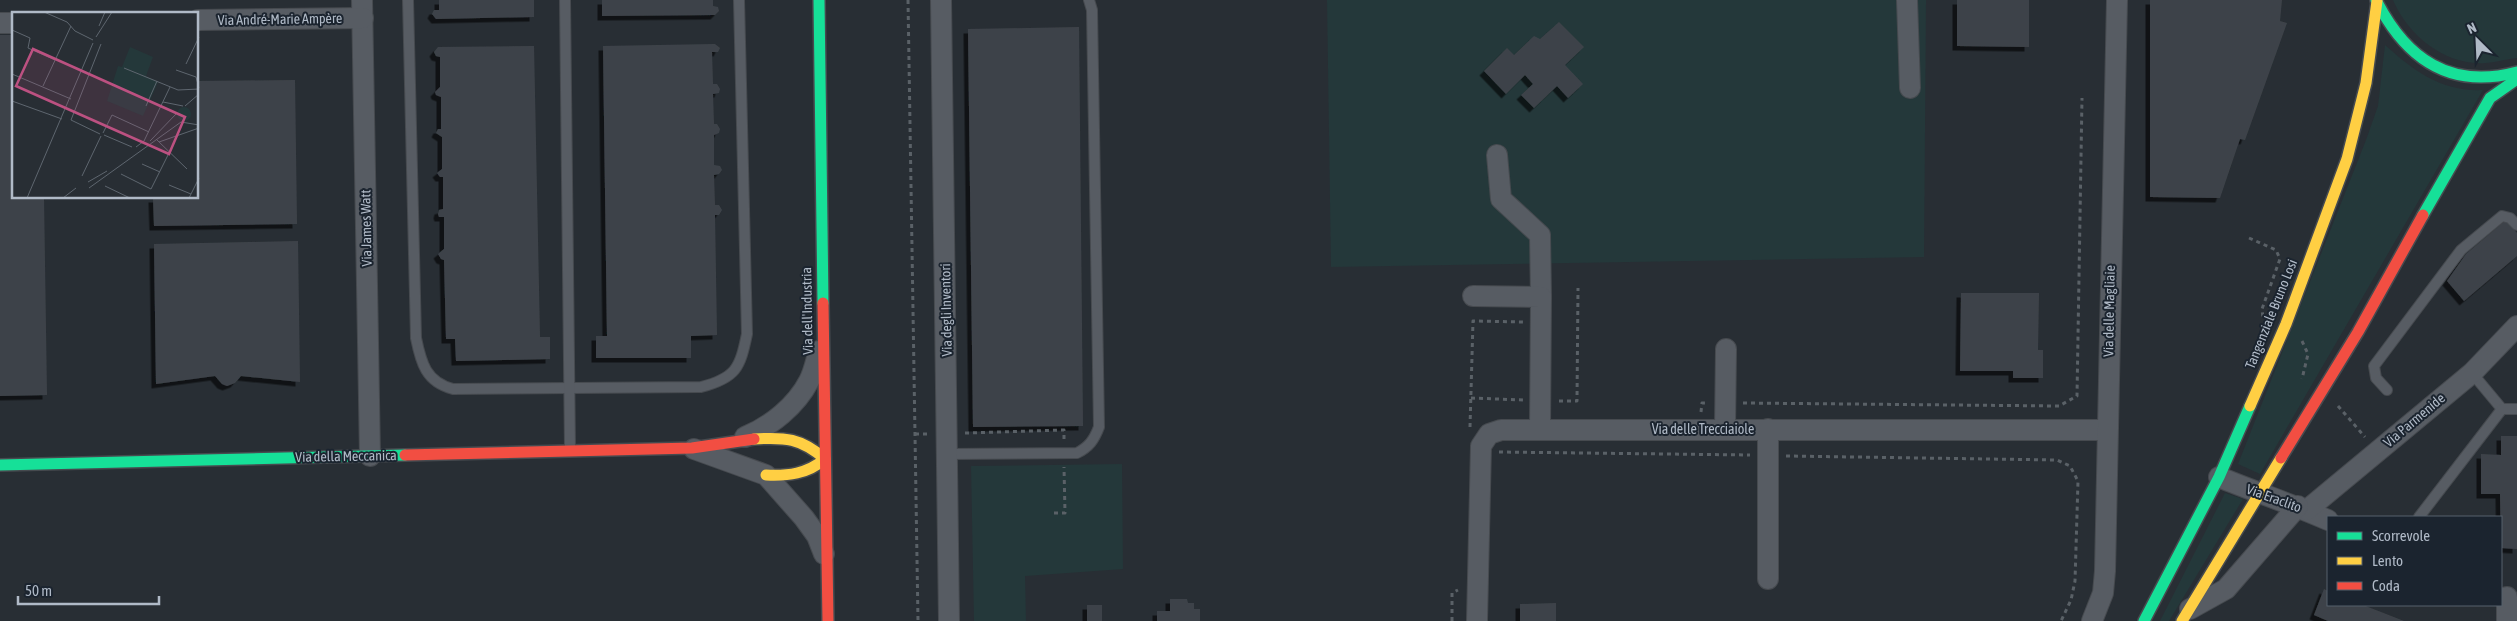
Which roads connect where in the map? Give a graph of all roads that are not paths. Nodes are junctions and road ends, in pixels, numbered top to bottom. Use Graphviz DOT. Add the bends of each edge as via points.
graph roads {
  1 [pos="408,0"];
  2 [pos="565,0"];
  3 [pos="739,0"];
  4 [pos="819,0"];
  5 [pos="941,0"];
  6 [pos="1088,0"];
  7 [pos="1908,0"];
  8 [pos="2117,0"];
  9 [pos="2376,1"];
  10 [pos="362,9"];
  11 [pos="199,20"];
  12 [pos="2517,72"];
  13 [pos="2517,79"];
  14 [pos="1910,88"];
  15 [pos="1498,155"];
  16 [pos="2517,225"];
  17 [pos="1473,296"];
  18 [pos="1541,297"];
  19 [pos="2517,326"];
  20 [pos="822,341"];
  21 [pos="1726,350"];
  22 [pos="2472,373"];
  23 [pos="570,388"];
  24 [pos="2388,390"];
  25 [pos="2502,409"];
  26 [pos="2517,409"];
  27 [pos="1532,429"];
  28 [pos="1725,429"];
  29 [pos="1768,429"];
  30 [pos="2107,430"];
  31 [pos="692,448"];
  32 [pos="570,451"];
  33 [pos="948,454"];
  34 [pos="370,456"];
  35 [pos="825,459"];
  36 [pos="0,465"];
  37 [pos="766,475"];
  38 [pos="2219,477"];
  39 [pos="2261,495"];
  40 [pos="2303,508"];
  41 [pos="2420,516"];
  42 [pos="2327,520"];
  43 [pos="827,560"];
  44 [pos="1768,579"];
  45 [pos="2508,598"];
  46 [pos="2186,615"];
  47 [pos="828,621"];
  48 [pos="949,621"];
  49 [pos="1477,621"];
  50 [pos="2092,621"];
  51 [pos="2144,621"];
  52 [pos="2507,621"];
  1 -- 23 [label="lane" via="416,338 424,367 439,385 453,389"];
  2 -- 23 [label="lane"];
  3 -- 23 [label="lane" via="747,334 742,358 733,374 721,382 701,387"];
  4 -- 20 [label="street, Via dell'Industria"];
  5 -- 33 [label="street, Via degli Inventori"];
  6 -- 33 [label="lane" via="1092,10 1099,427 1087,448 1077,453"];
  7 -- 14 [label="street"];
  8 -- 30 [label="street, Via delle Magliaie"];
  9 -- 12 [label="street, Tangenziale Bruno Losi" via="2389,26 2407,48 2430,64 2456,75 2484,78"];
  9 -- 38 [label="street, Tangenziale Bruno Losi" via="2366,83 2347,159 2286,324"];
  10 -- 11 [label="street, Via André-Marie Ampère"];
  10 -- 34 [label="street, Via James Watt"];
  13 -- 39 [label="street" via="2490,98 2358,332"];
  15 -- 18 [label="street" via="1501,200 1540,235"];
  16 -- 24 [label="lane" via="2502,216 2461,250 2374,366 2376,378"];
  17 -- 18 [label="street"];
  18 -- 27 [label="street"];
  19 -- 22 [label="street, Via Parmenide"];
  20 -- 31 [label="street, Via della Meccanica" via="809,381 784,413 746,436"];
  20 -- 35 [label="street, Via dell'Industria"];
  21 -- 28 [label="street"];
  22 -- 25 [label="lane"];
  22 -- 40 [label="street, Via Parmenide"];
  23 -- 32 [label="lane"];
  25 -- 26 [label="lane"];
  25 -- 41 [label="lane"];
  27 -- 28 [label="street, Via delle Trecciaiole"];
  27 -- 49 [label="street, Via delle Trecciaiole" via="1501,430 1489,434 1481,446"];
  28 -- 29 [label="street, Via delle Trecciaiole"];
  29 -- 30 [label="street, Via delle Trecciaiole"];
  29 -- 44 [label="street"];
  30 -- 50 [label="street, Via delle Magliaie" via="2105,571 2103,593"];
  31 -- 32 [label="street, Via della Meccanica"];
  31 -- 35 [label="street, Via della Meccanica" via="775,438 792,439 810,446"];
  31 -- 37 [label="street, Via della Meccanica"];
  32 -- 34 [label="street, Via della Meccanica"];
  33 -- 48 [label="street, Via degli Inventori"];
  34 -- 36 [label="street, Via della Meccanica"];
  35 -- 37 [label="street, Via della Meccanica" via="815,468 792,476"];
  35 -- 43 [label="street, Via dell'Industria"];
  37 -- 43 [label="street" via="812,530"];
  38 -- 39 [label="street, Via Eraclito"];
  38 -- 51 [label="street, Tangenziale Bruno Losi"];
  39 -- 40 [label="street, Via Eraclito"];
  39 -- 46 [label="street"];
  40 -- 42 [label="street, Via Eraclito"];
  40 -- 46 [label="street, Via Parmenide" via="2226,589"];
  43 -- 47 [label="street, Via dell'Industria"];
  45 -- 52 [label="street"];
}
